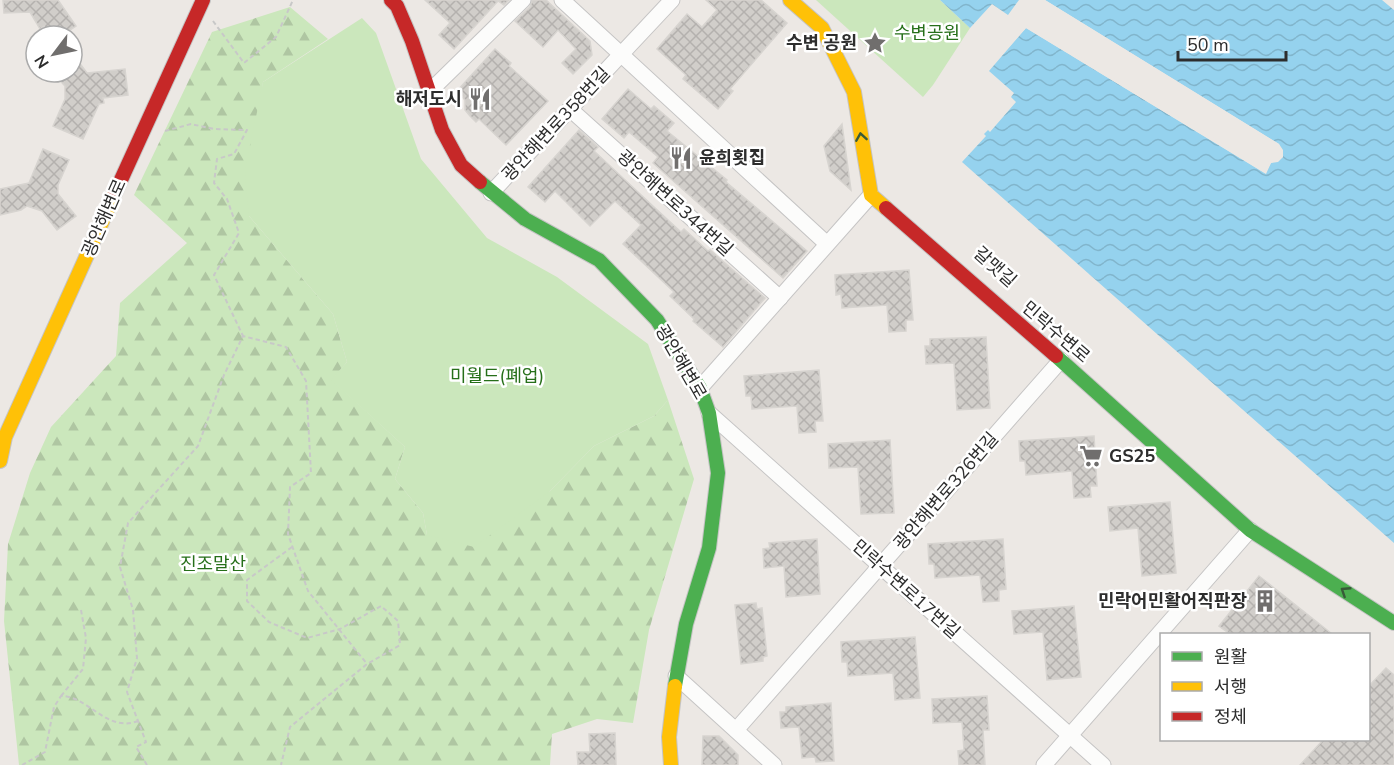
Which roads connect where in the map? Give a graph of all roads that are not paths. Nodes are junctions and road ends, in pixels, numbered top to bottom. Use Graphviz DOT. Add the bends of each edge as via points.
graph roads {
  1 [pos="392,0"];
  2 [pos="523,0"];
  3 [pos="562,0"];
  4 [pos="672,0"];
  5 [pos="790,0"];
  6 [pos="198,2"];
  7 [pos="621,54"];
  8 [pos="430,92"];
  9 [pos="570,109"];
  10 [pos="491,193"];
  11 [pos="871,195"];
  12 [pos="828,244"];
  13 [pos="780,298"];
  14 [pos="1061,360"];
  15 [pos="700,388"];
  16 [pos="709,413"];
  17 [pos="2,436"];
  18 [pos="0,461"];
  19 [pos="1250,530"];
  20 [pos="880,566"];
  21 [pos="1394,623"];
  22 [pos="676,676"];
  23 [pos="736,730"];
  24 [pos="1070,735"];
  25 [pos="671,765"];
  26 [pos="774,765"];
  27 [pos="1044,765"];
  28 [pos="1103,765"];
  1 -- 8 [label="main road, 광안해변로"];
  2 -- 8 [label="street"];
  3 -- 7 [label="street, 광안해변로358번길"];
  4 -- 7 [label="street, 광안해변로358번길"];
  11 -- 5 [label="main road, one-way" via="854,92 822,28"];
  6 -- 17 [label="main road, 광안해변로" via="141,136"];
  7 -- 9 [label="street, 광안해변로358번길"];
  7 -- 12 [label="street"];
  8 -- 10 [label="main road, 광안해변로" via="442,130 461,165"];
  9 -- 10 [label="street, 광안해변로358번길"];
  9 -- 13 [label="street, 광안해변로344번길"];
  10 -- 15 [label="main road, 광안해변로" via="525,219 599,260 657,320"];
  11 -- 12 [label="street"];
  11 -- 14 [label="main road, 민락수변로"];
  12 -- 13 [label="street"];
  13 -- 15 [label="street"];
  14 -- 19 [label="main road, 민락수변로"];
  14 -- 20 [label="street, 광안해변로326번길"];
  15 -- 16 [label="main road, 광안해변로"];
  16 -- 20 [label="street, 민락수변로17번길"];
  16 -- 22 [label="main road, 광안해변로" via="718,472 711,537"];
  17 -- 18 [label="main road, 광안해변로"];
  21 -- 19 [label="main road, 민락수변로, one-way"];
  19 -- 24 [label="street"];
  20 -- 23 [label="street, 광안해변로326번길"];
  20 -- 24 [label="street, 민락수변로17번길"];
  22 -- 23 [label="street"];
  22 -- 25 [label="main road, 광안해변로" via="669,737"];
  23 -- 26 [label="street"];
  24 -- 27 [label="street"];
  24 -- 28 [label="street, 민락수변로17번길"];
}
